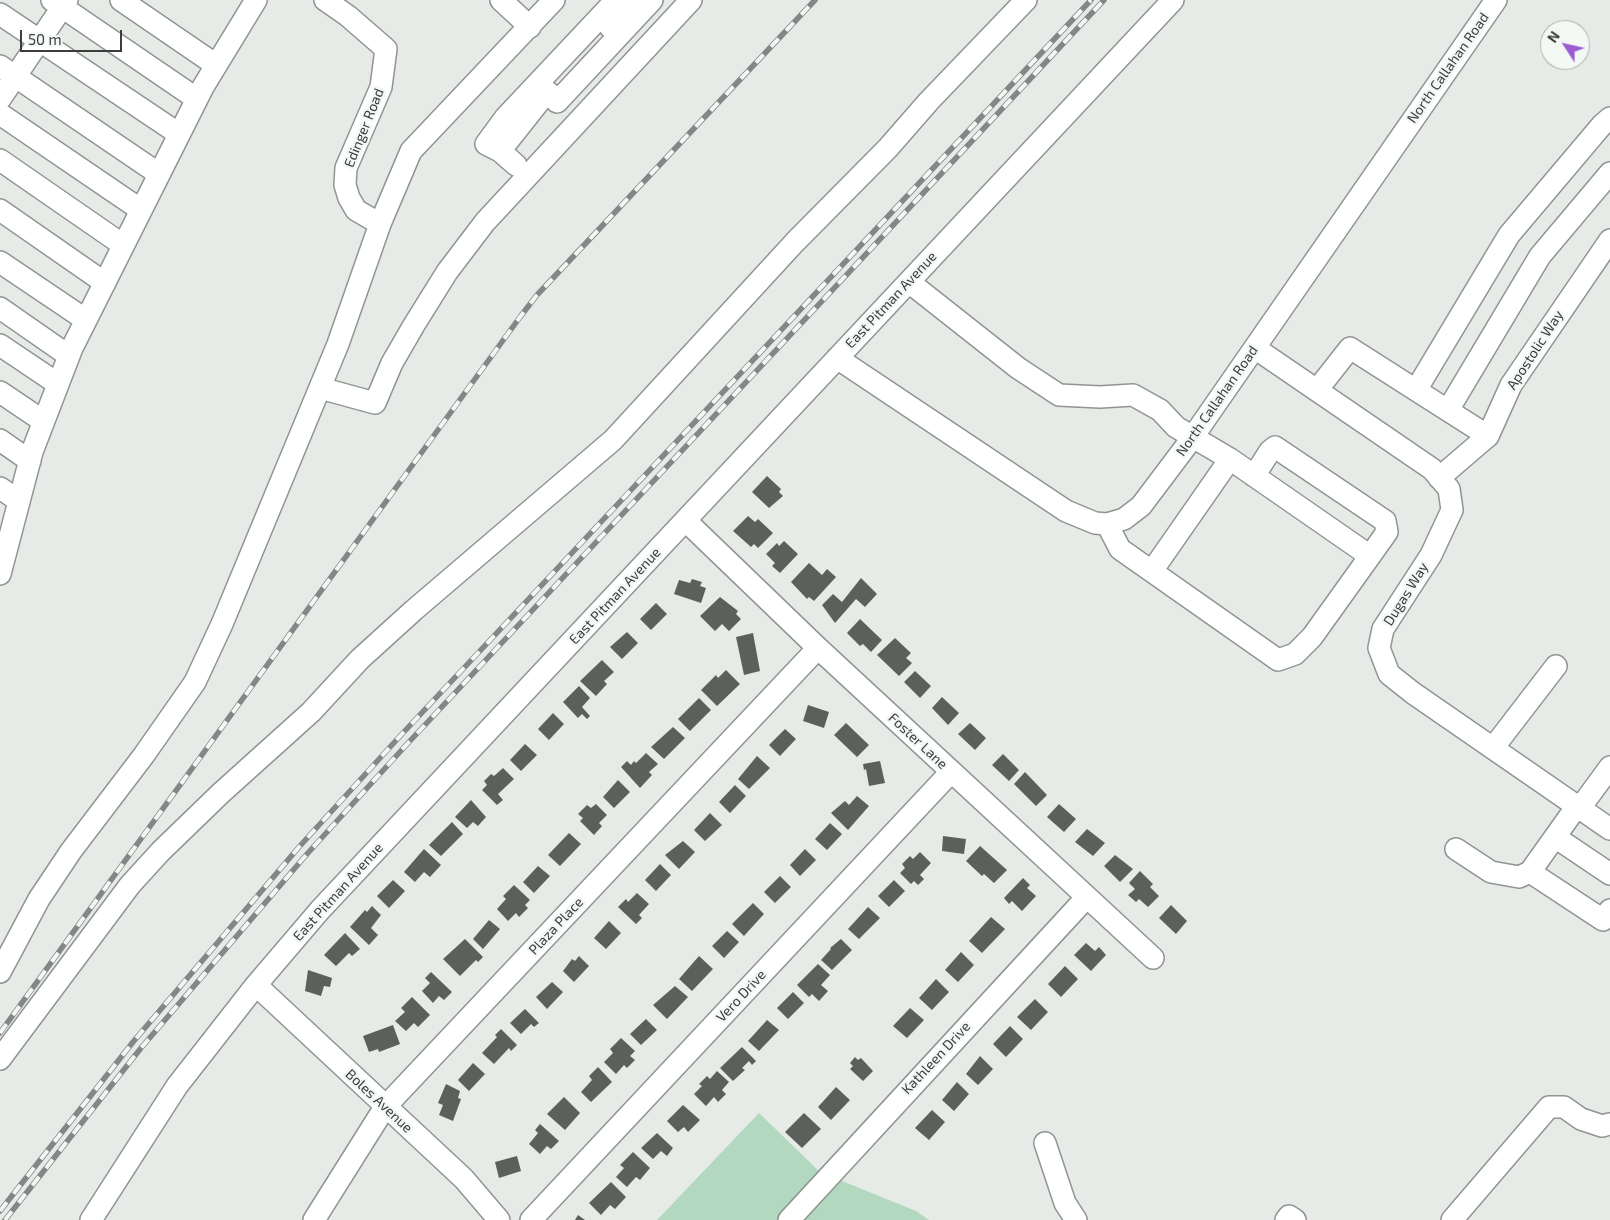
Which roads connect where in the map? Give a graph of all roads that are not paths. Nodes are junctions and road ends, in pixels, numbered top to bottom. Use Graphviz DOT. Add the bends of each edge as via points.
graph roads {
  1 [pos="121,0"];
  2 [pos="256,0"];
  3 [pos="325,0"];
  4 [pos="501,0"];
  5 [pos="554,0"];
  6 [pos="616,0"];
  7 [pos="635,0"];
  8 [pos="652,0"];
  9 [pos="673,0"];
  10 [pos="692,0"];
  11 [pos="1026,0"];
  12 [pos="1173,0"];
  13 [pos="1496,0"];
  14 [pos="61,2"];
  15 [pos="0,14"];
  16 [pos="530,27"];
  17 [pos="40,41"];
  18 [pos="216,65"];
  19 [pos="8,71"];
  20 [pos="548,92"];
  21 [pos="0,99"];
  22 [pos="197,99"];
  23 [pos="0,114"];
  24 [pos="1610,118"];
  25 [pos="179,134"];
  26 [pos="500,151"];
  27 [pos="0,160"];
  28 [pos="516,165"];
  29 [pos="1610,173"];
  30 [pos="159,174"];
  31 [pos="0,210"];
  32 [pos="141,210"];
  33 [pos="373,220"];
  34 [pos="1610,240"];
  35 [pos="124,245"];
  36 [pos="0,262"];
  37 [pos="909,282"];
  38 [pos="105,283"];
  39 [pos="0,308"];
  40 [pos="86,320"];
  41 [pos="0,345"];
  42 [pos="385,347"];
  43 [pos="1255,348"];
  44 [pos="69,356"];
  45 [pos="837,358"];
  46 [pos="58,384"];
  47 [pos="320,388"];
  48 [pos="1316,390"];
  49 [pos="1416,390"];
  50 [pos="0,392"];
  51 [pos="1448,410"];
  52 [pos="43,421"];
  53 [pos="1194,436"];
  54 [pos="1488,436"];
  55 [pos="0,440"];
  56 [pos="1230,459"];
  57 [pos="30,461"];
  58 [pos="1254,476"];
  59 [pos="1439,478"];
  60 [pos="0,488"];
  61 [pos="18,501"];
  62 [pos="686,521"];
  63 [pos="1107,524"];
  64 [pos="4,541"];
  65 [pos="1370,556"];
  66 [pos="1152,571"];
  67 [pos="0,574"];
  68 [pos="818,648"];
  69 [pos="1556,666"];
  70 [pos="1493,748"];
  71 [pos="1610,767"];
  72 [pos="951,772"];
  73 [pos="1580,808"];
  74 [pos="1610,829"];
  75 [pos="1555,837"];
  76 [pos="1456,849"];
  77 [pos="1530,872"];
  78 [pos="1610,874"];
  79 [pos="1086,898"];
  80 [pos="1610,910"];
  81 [pos="1153,958"];
  82 [pos="0,972"];
  83 [pos="256,985"];
  84 [pos="0,1059"];
  85 [pos="385,1107"];
  86 [pos="1610,1124"];
  87 [pos="1046,1143"];
  88 [pos="91,1220"];
  89 [pos="314,1220"];
  90 [pos="498,1220"];
  91 [pos="531,1220"];
  92 [pos="789,1220"];
  93 [pos="1076,1220"];
  94 [pos="1286,1220"];
  95 [pos="1295,1220"];
  96 [pos="1452,1220"];
  1 -- 18 [label="street"];
  2 -- 18 [label="street"];
  3 -- 33 [label="street, Edinger Road" via="386,50 381,87 346,168 345,184 349,198 356,210"];
  4 -- 16 [label="street"];
  5 -- 16 [label="street"];
  6 -- 26 [label="street" via="505,118 486,144"];
  7 -- 20 [label="street"];
  8 -- 20 [label="street" via="557,102"];
  9 -- 28 [label="street"];
  10 -- 47 [label="street" via="485,222 447,272 414,325 392,363 375,403"];
  11 -- 84 [label="street" via="795,242 613,440 360,659 311,712 161,852 130,885"];
  12 -- 37 [label="street, East Pitman Avenue"];
  13 -- 43 [label="street, North Callahan Road"];
  14 -- 17 [label="street"];
  14 -- 22 [label="street"];
  15 -- 17 [label="street"];
  16 -- 33 [label="street" via="414,147"];
  17 -- 19 [label="street"];
  17 -- 25 [label="street"];
  18 -- 22 [label="street"];
  19 -- 21 [label="street"];
  19 -- 30 [label="street"];
  20 -- 26 [label="street"];
  22 -- 25 [label="street"];
  23 -- 32 [label="street"];
  24 -- 49 [label="street" via="1509,235"];
  25 -- 30 [label="street"];
  26 -- 28 [label="street"];
  27 -- 35 [label="street"];
  28 -- 42 [label="street" via="445,250"];
  29 -- 51 [label="street" via="1540,256"];
  30 -- 32 [label="street"];
  31 -- 38 [label="street"];
  32 -- 35 [label="street"];
  33 -- 47 [label="street" via="338,344"];
  34 -- 54 [label="street, Apostolic Way" via="1511,385"];
  35 -- 38 [label="street"];
  36 -- 40 [label="street"];
  37 -- 45 [label="street, East Pitman Avenue"];
  37 -- 53 [label="street" via="1018,368 1059,394 1133,395 1160,410 1176,427"];
  38 -- 40 [label="street"];
  39 -- 44 [label="street"];
  40 -- 44 [label="street"];
  41 -- 46 [label="street"];
  43 -- 48 [label="street, Dugas Way"];
  43 -- 53 [label="street, North Callahan Road"];
  44 -- 46 [label="street"];
  45 -- 62 [label="street, East Pitman Avenue"];
  45 -- 63 [label="street" via="1066,511 1081,519"];
  46 -- 52 [label="street"];
  47 -- 82 [label="street" via="195,682 55,875"];
  48 -- 49 [label="street" via="1350,348"];
  48 -- 59 [label="street, Dugas Way" via="1432,469"];
  49 -- 51 [label="street"];
  50 -- 52 [label="street"];
  51 -- 54 [label="street"];
  52 -- 57 [label="street"];
  53 -- 56 [label="street"];
  53 -- 63 [label="street, North Callahan Road" via="1141,506 1124,520"];
  54 -- 59 [label="street, Apostolic Way"];
  55 -- 57 [label="street"];
  56 -- 58 [label="street"];
  56 -- 66 [label="street"];
  57 -- 61 [label="street"];
  58 -- 65 [label="street"];
  58 -- 65 [label="street" via="1275,448 1385,521 1387,532"];
  59 -- 70 [label="street, Dugas Way" via="1450,489 1452,510 1431,555 1383,629 1379,648 1389,674"];
  60 -- 61 [label="street"];
  61 -- 64 [label="street"];
  62 -- 68 [label="street, Foster Lane"];
  62 -- 83 [label="street, East Pitman Avenue" via="320,910"];
  63 -- 66 [label="street" via="1120,549"];
  64 -- 67 [label="street"];
  65 -- 66 [label="street" via="1312,637 1295,654 1278,660"];
  68 -- 72 [label="street, Foster Lane"];
  68 -- 85 [label="street, Plaza Place"];
  69 -- 70 [label="street"];
  70 -- 73 [label="street, Dugas Way"];
  71 -- 73 [label="street"];
  72 -- 79 [label="street, Foster Lane"];
  72 -- 91 [label="street, Vero Drive"];
  73 -- 74 [label="street, Dugas Way"];
  73 -- 75 [label="street" via="1572,813"];
  75 -- 77 [label="street"];
  75 -- 78 [label="street"];
  76 -- 77 [label="street" via="1491,872 1519,878"];
  77 -- 80 [label="street" via="1603,920"];
  79 -- 81 [label="street, Foster Lane"];
  79 -- 92 [label="street, Kathleen Drive"];
  83 -- 85 [label="street, Boles Avenue"];
  83 -- 88 [label="street, East Pitman Avenue" via="178,1086"];
  85 -- 89 [label="street, Plaza Place"];
  85 -- 90 [label="street, Boles Avenue" via="464,1179"];
  86 -- 96 [label="street" via="1602,1126 1581,1119 1564,1107 1548,1107"];
  87 -- 93 [label="street" via="1065,1203"];
  94 -- 95 [label="street" via="1289,1216"];
}
